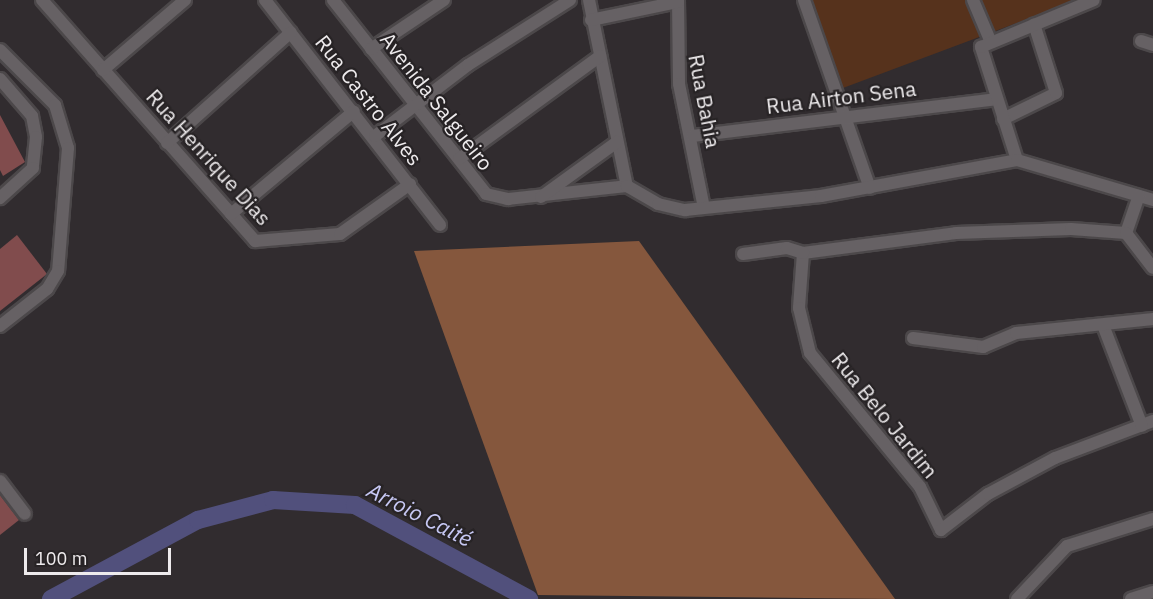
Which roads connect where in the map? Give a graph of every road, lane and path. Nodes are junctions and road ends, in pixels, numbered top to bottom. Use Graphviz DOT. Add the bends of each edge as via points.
graph roads {
  1 [pos="42,0"];
  2 [pos="185,0"];
  3 [pos="265,0"];
  4 [pos="333,0"];
  5 [pos="444,0"];
  6 [pos="570,0"];
  7 [pos="589,0"];
  8 [pos="628,0"];
  9 [pos="804,0"];
  10 [pos="973,0"];
  11 [pos="1094,0"];
  12 [pos="678,1"];
  13 [pos="635,12"];
  14 [pos="591,20"];
  15 [pos="1034,24"];
  16 [pos="291,32"];
  17 [pos="990,40"];
  18 [pos="371,49"];
  19 [pos="0,50"];
  20 [pos="600,56"];
  21 [pos="103,70"];
  22 [pos="0,79"];
  23 [pos="996,99"];
  24 [pos="417,105"];
  25 [pos="354,111"];
  26 [pos="847,118"];
  27 [pos="1003,119"];
  28 [pos="375,136"];
  29 [pos="692,136"];
  30 [pos="617,142"];
  31 [pos="167,143"];
  32 [pos="459,159"];
  33 [pos="1017,160"];
  34 [pos="410,184"];
  35 [pos="627,186"];
  36 [pos="870,188"];
  37 [pos="1139,196"];
  38 [pos="541,197"];
  39 [pos="0,198"];
  40 [pos="1153,200"];
  41 [pos="704,208"];
  42 [pos="231,214"];
  43 [pos="440,225"];
  44 [pos="1126,233"];
  45 [pos="802,253"];
  46 [pos="743,254"];
  47 [pos="1153,268"];
  48 [pos="1153,319"];
  49 [pos="0,326"];
  50 [pos="1103,326"];
  51 [pos="913,338"];
  52 [pos="1148,423"];
  53 [pos="0,481"];
  54 [pos="25,514"];
  55 [pos="1153,519"];
  56 [pos="1153,592"];
  57 [pos="1017,599"];
  58 [pos="1131,599"];
  1 -- 21 [label="street, Rua Henrique Dias"];
  2 -- 21 [label="street"];
  3 -- 16 [label="street, Rua Castro Alves"];
  4 -- 18 [label="street, Avenida Salgueiro"];
  5 -- 18 [label="street"];
  6 -- 24 [label="street"];
  7 -- 14 [label="street"];
  8 -- 13 [label="street"];
  9 -- 26 [label="street"];
  10 -- 17 [label="street"];
  11 -- 15 [label="street"];
  12 -- 13 [label="street"];
  12 -- 29 [label="street, Rua Bahia" via="675,52"];
  13 -- 14 [label="street"];
  14 -- 20 [label="street"];
  15 -- 17 [label="street"];
  15 -- 27 [label="street" via="1056,93"];
  16 -- 25 [label="street, Rua Castro Alves"];
  16 -- 31 [label="street"];
  17 -- 23 [label="street" via="981,48"];
  18 -- 24 [label="street, Avenida Salgueiro"];
  19 -- 49 [label="street" via="55,105 68,148 58,271 47,289"];
  20 -- 30 [label="street"];
  20 -- 32 [label="street"];
  21 -- 31 [label="street, Rua Henrique Dias"];
  22 -- 39 [label="street" via="32,116 36,137 33,168"];
  23 -- 26 [label="street, Rua Airton Sena"];
  23 -- 27 [label="street"];
  24 -- 28 [label="street"];
  24 -- 32 [label="street, Avenida Salgueiro"];
  25 -- 28 [label="street, Rua Castro Alves"];
  25 -- 42 [label="street"];
  26 -- 29 [label="street, Rua Airton Sena"];
  26 -- 36 [label="street"];
  27 -- 33 [label="street"];
  28 -- 34 [label="street, Rua Castro Alves"];
  29 -- 41 [label="street, Rua Bahia"];
  30 -- 35 [label="street"];
  30 -- 38 [label="street"];
  31 -- 42 [label="street, Rua Henrique Dias"];
  32 -- 38 [label="street, Avenida Salgueiro" via="490,196"];
  33 -- 36 [label="street"];
  33 -- 37 [label="street"];
  34 -- 42 [label="street, Rua Henrique Dias" via="358,225 330,237 259,242"];
  34 -- 43 [label="street, Rua Castro Alves"];
  35 -- 38 [label="street"];
  35 -- 41 [label="street" via="669,209"];
  36 -- 41 [label="street"];
  37 -- 40 [label="street"];
  37 -- 44 [label="street"];
  44 -- 45 [label="street" via="1071,229 956,233"];
  44 -- 47 [label="street"];
  45 -- 46 [label="street" via="787,248"];
  45 -- 52 [label="street, Rua Belo Jardim" via="799,308 810,352 920,487 940,529 946,530 988,494 1055,458"];
  48 -- 50 [label="street"];
  50 -- 51 [label="street" via="1016,333 987,347"];
  50 -- 52 [label="street"];
  53 -- 54 [label="street"];
  55 -- 57 [label="street" via="1067,546"];
  56 -- 58 [label="street"];
}
